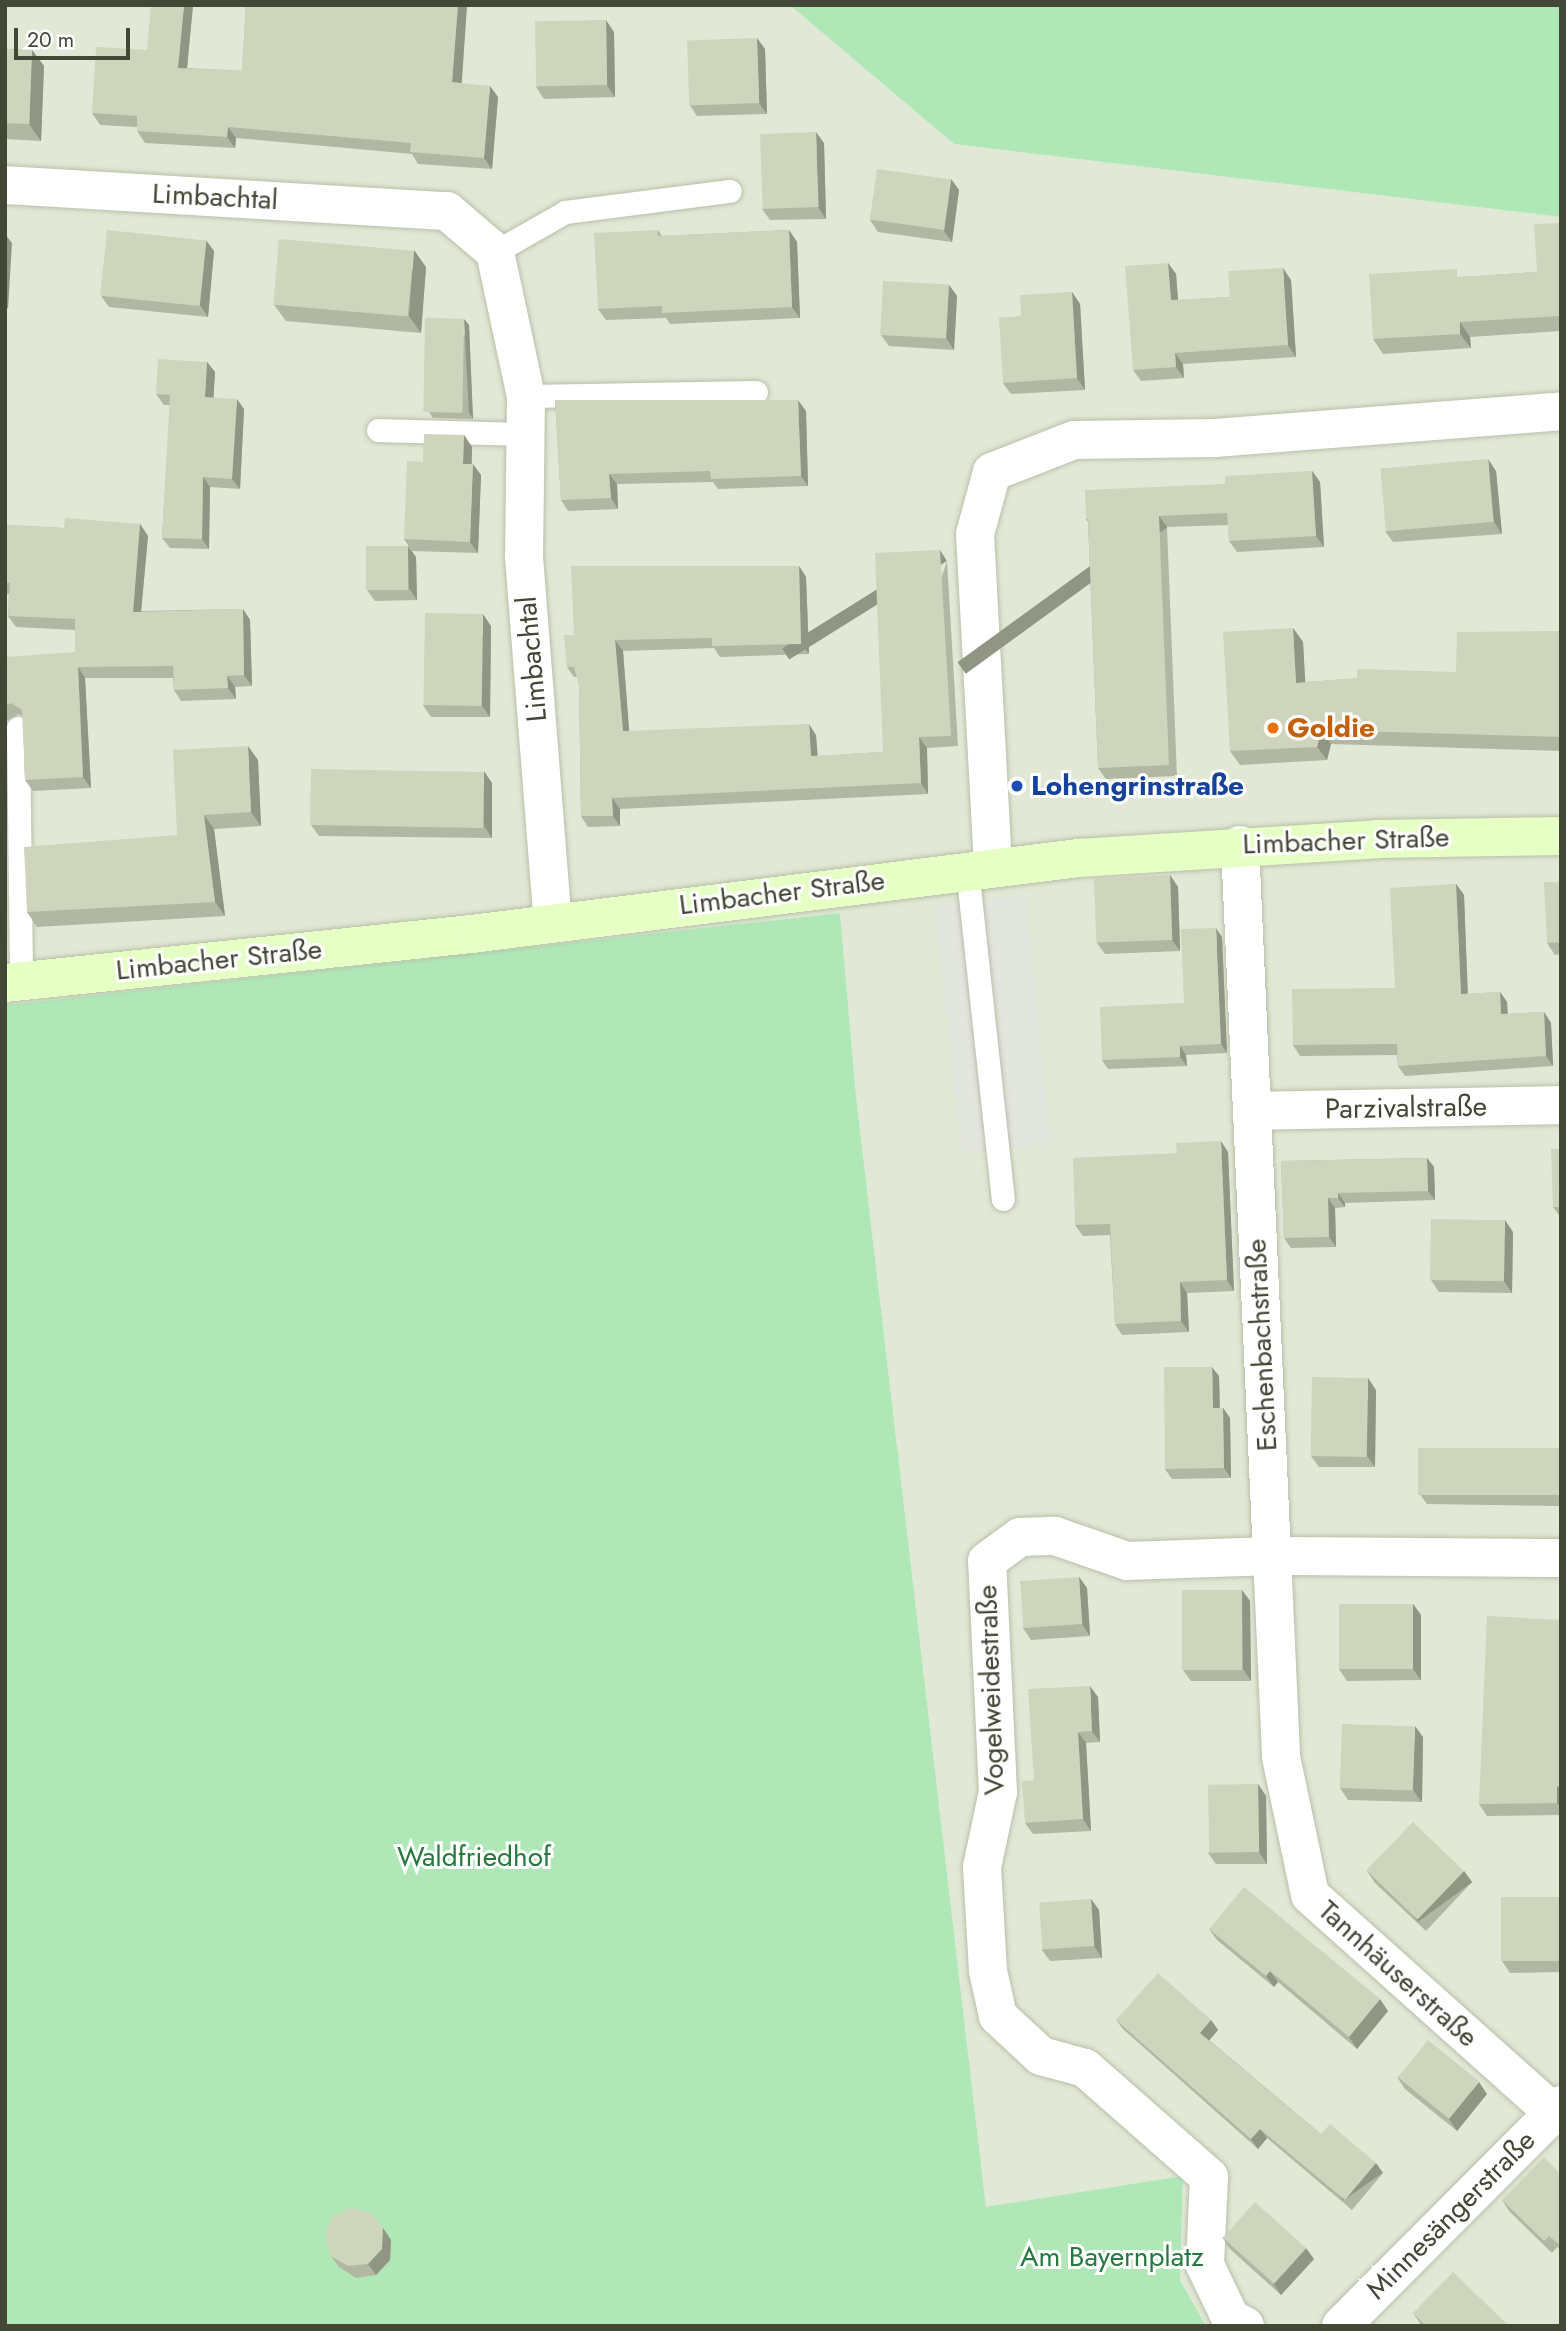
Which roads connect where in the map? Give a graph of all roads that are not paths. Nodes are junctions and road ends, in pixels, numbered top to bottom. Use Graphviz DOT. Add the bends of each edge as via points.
graph roads {
  1 [pos="5,185"];
  2 [pos="730,191"];
  3 [pos="495,252"];
  4 [pos="756,392"];
  5 [pos="526,396"];
  6 [pos="1561,411"];
  7 [pos="378,430"];
  8 [pos="523,434"];
  9 [pos="18,728"];
  10 [pos="1561,836"];
  11 [pos="1240,845"];
  12 [pos="980,867"];
  13 [pos="553,923"];
  14 [pos="13,982"];
  15 [pos="1561,1105"];
  16 [pos="1252,1111"];
  17 [pos="1003,1199"];
  18 [pos="1272,1556"];
  19 [pos="1561,1558"];
  20 [pos="1557,2108"];
  21 [pos="1245,2326"];
  22 [pos="1341,2326"];
  1 -- 3 [label="street, Limbachtal" via="447,211"];
  2 -- 3 [label="lane" via="565,212"];
  3 -- 5 [label="street, Limbachtal"];
  4 -- 5 [label="lane"];
  5 -- 8 [label="street, Limbachtal"];
  6 -- 12 [label="street" via="1214,438 1074,440 992,472 975,534"];
  7 -- 8 [label="lane"];
  8 -- 13 [label="street, Limbachtal" via="524,558"];
  9 -- 14 [label="lane"];
  10 -- 11 [label="main road, Limbacher Straße"];
  11 -- 12 [label="main road, Limbacher Straße"];
  11 -- 16 [label="street, Eschenbachstraße"];
  12 -- 13 [label="main road, Limbacher Straße"];
  12 -- 17 [label="lane"];
  13 -- 14 [label="main road, Limbacher Straße"];
  15 -- 16 [label="street, Parzivalstraße"];
  16 -- 18 [label="street, Eschenbachstraße"];
  18 -- 19 [label="street"];
  18 -- 20 [label="street, Tannhäuserstraße" via="1280,1757 1310,1895"];
  18 -- 21 [label="street, Vogelweidestraße" via="1127,1561 1055,1536 1020,1537 987,1561 998,1792 982,1867 988,1970 998,2016 1041,2056 1085,2068 1209,2177 1205,2265 1231,2319"];
  20 -- 22 [label="street, Minnesängerstraße"];
}
